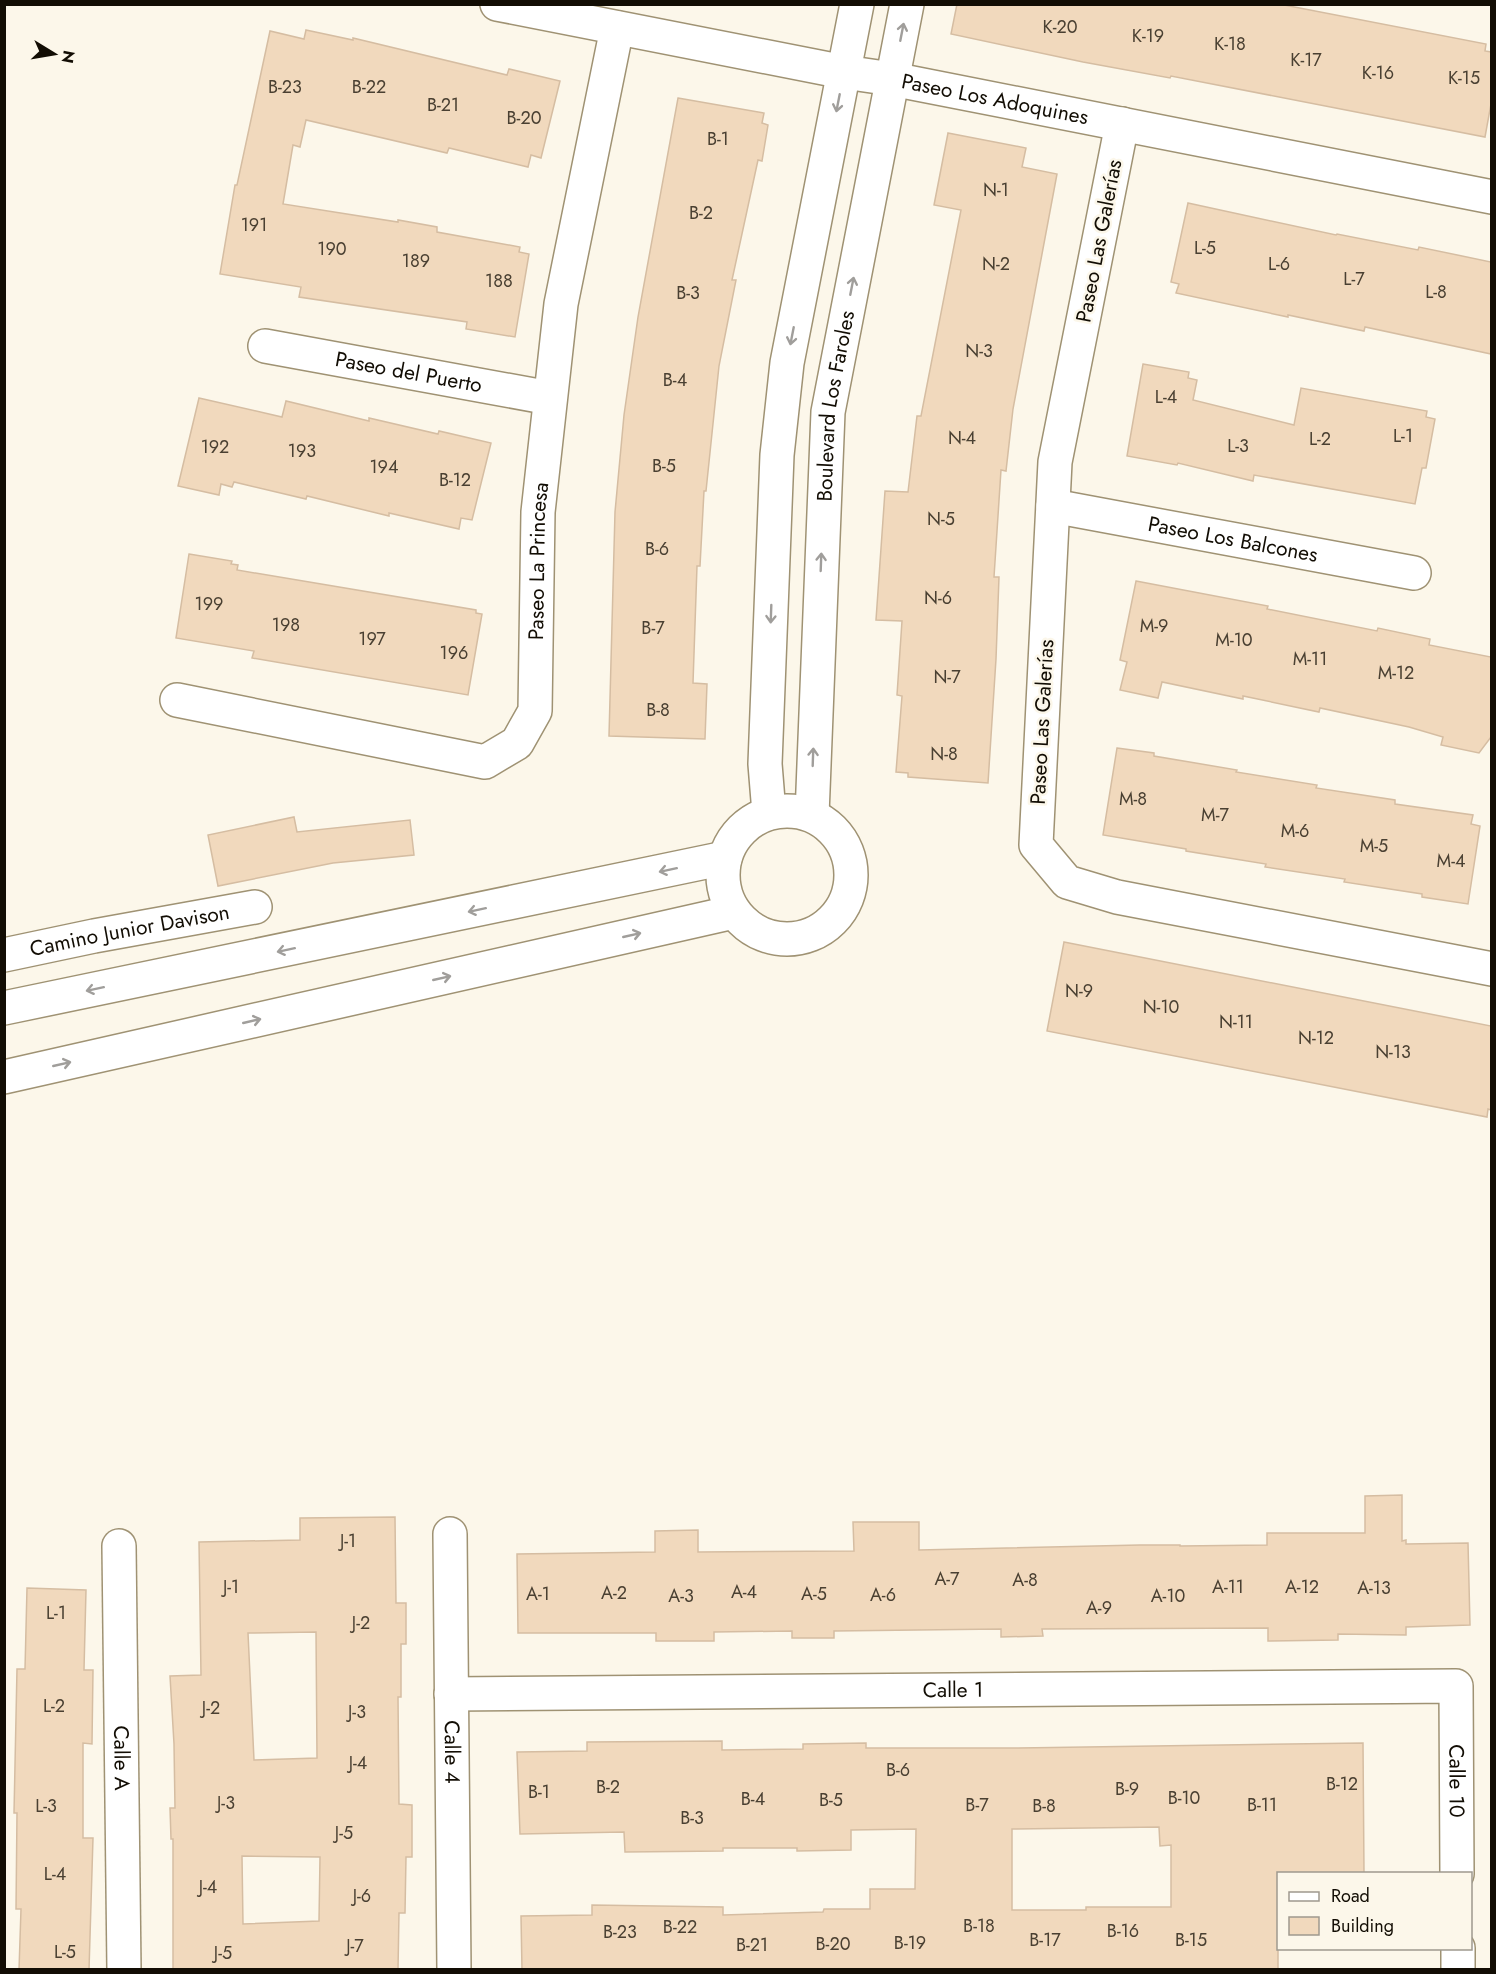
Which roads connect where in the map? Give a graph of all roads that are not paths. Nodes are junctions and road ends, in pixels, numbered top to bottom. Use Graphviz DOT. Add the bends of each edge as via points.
graph roads {
  1 [pos="497,4"];
  2 [pos="857,4"];
  3 [pos="908,4"];
  4 [pos="617,28"];
  5 [pos="844,72"];
  6 [pos="892,79"];
  7 [pos="1122,124"];
  8 [pos="1491,197"];
  9 [pos="265,346"];
  10 [pos="550,398"];
  11 [pos="1053,506"];
  12 [pos="1414,573"];
  13 [pos="177,700"];
  14 [pos="769,813"];
  15 [pos="812,815"];
  16 [pos="725,858"];
  17 [pos="255,906"];
  18 [pos="734,912"];
  19 [pos="4,955"];
  20 [pos="1491,969"];
  21 [pos="4,1008"];
  22 [pos="4,1077"];
  23 [pos="450,1534"];
  24 [pos="119,1546"];
  25 [pos="1456,1686"];
  26 [pos="451,1694"];
  27 [pos="1457,1872"];
  28 [pos="1458,1950"];
  29 [pos="124,1970"];
  30 [pos="453,1970"];
  31 [pos="1458,1970"];
  1 -- 4 [label="street, Paseo Los Adoquines"];
  2 -- 5 [label="street"];
  6 -- 3 [label="street, Boulevard Los Faroles, one-way"];
  4 -- 5 [label="street, Paseo Los Adoquines"];
  4 -- 10 [label="street, Paseo La Princesa" via="561,304"];
  5 -- 6 [label="street, Paseo Los Adoquines"];
  5 -- 14 [label="street, one-way" via="787,363 777,455 765,764"];
  6 -- 7 [label="street, Paseo Los Adoquines"];
  15 -- 6 [label="street, Boulevard Los Faroles, one-way" via="828,412"];
  7 -- 8 [label="street, Paseo Los Adoquines"];
  7 -- 11 [label="street, Paseo Las Galerías" via="1055,462"];
  9 -- 10 [label="street, Paseo del Puerto"];
  10 -- 13 [label="street, Paseo La Princesa" via="538,512 535,711 517,743 485,762"];
  11 -- 12 [label="street, Paseo Los Balcones"];
  11 -- 20 [label="street, Paseo Las Galerías" via="1036,845 1067,882 1117,897"];
  14 -- 15 [label="street" via="791,811"];
  14 -- 16 [label="street" via="734,838"];
  15 -- 18 [label="street" via="830,827 844,844 851,865 851,886 843,907 830,924 811,935 790,940 768,938"];
  16 -- 18 [label="street" via="726,896"];
  16 -- 21 [label="street, one-way"];
  17 -- 19 [label="street, Camino Junior Davison"];
  22 -- 18 [label="street, one-way"];
  23 -- 26 [label="street, Calle 4"];
  24 -- 29 [label="street, Calle A"];
  25 -- 26 [label="street, Calle 1"];
  25 -- 27 [label="street, Calle 10"];
  26 -- 30 [label="street, Calle 4"];
  28 -- 31 [label="street"];
}
